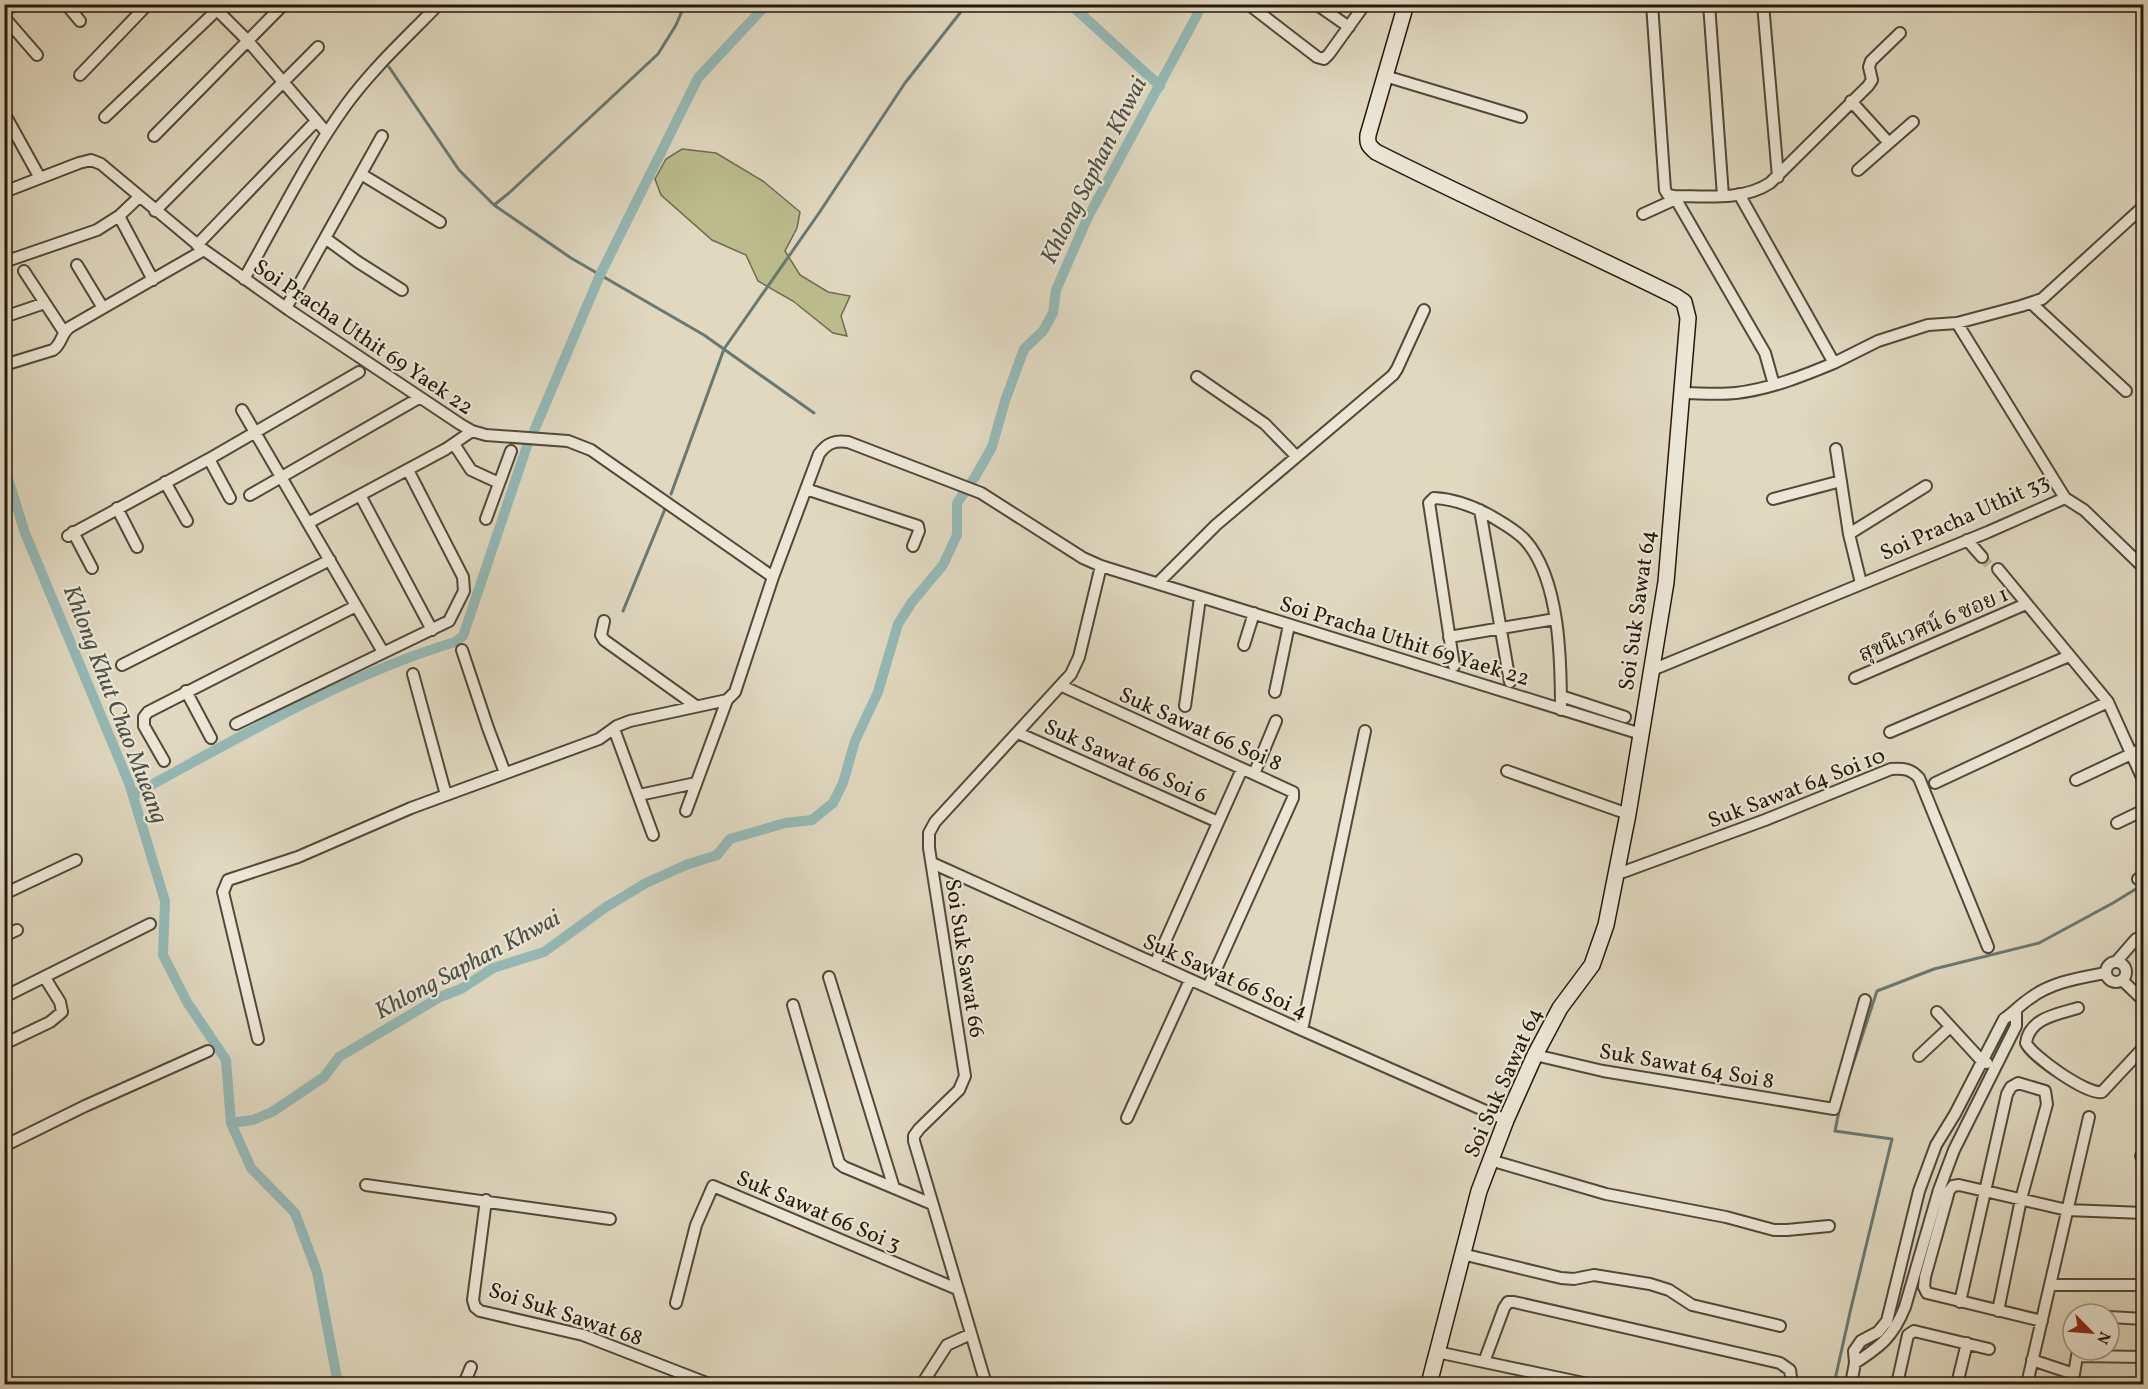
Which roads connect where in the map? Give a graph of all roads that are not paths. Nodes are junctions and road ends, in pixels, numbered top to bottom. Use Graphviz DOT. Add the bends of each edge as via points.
graph roads {
  1 [pos="14,4"];
  2 [pos="66,4"];
  3 [pos="148,4"];
  4 [pos="439,4"];
  5 [pos="1316,4"];
  6 [pos="1365,4"];
  7 [pos="1406,4"];
  8 [pos="1652,4"];
  9 [pos="1709,4"];
  10 [pos="1763,4"];
  11 [pos="2139,4"];
  12 [pos="283,5"];
  13 [pos="214,7"];
  14 [pos="1252,7"];
  15 [pos="2144,8"];
  16 [pos="4,12"];
  17 [pos="4,17"];
  18 [pos="80,21"];
  19 [pos="1349,27"];
  20 [pos="1900,33"];
  21 [pos="248,41"];
  22 [pos="318,47"];
  23 [pos="37,55"];
  24 [pos="80,75"];
  25 [pos="1385,76"];
  26 [pos="283,81"];
  27 [pos="1851,102"];
  28 [pos="4,113"];
  29 [pos="105,117"];
  30 [pos="1521,117"];
  31 [pos="316,121"];
  32 [pos="1913,122"];
  33 [pos="327,133"];
  34 [pos="154,136"];
  35 [pos="382,136"];
  36 [pos="1889,143"];
  37 [pos="1858,170"];
  38 [pos="361,174"];
  39 [pos="1778,177"];
  40 [pos="40,178"];
  41 [pos="4,192"];
  42 [pos="1739,194"];
  43 [pos="1723,196"];
  44 [pos="139,197"];
  45 [pos="1675,197"];
  46 [pos="2144,206"];
  47 [pos="155,211"];
  48 [pos="1643,214"];
  49 [pos="119,216"];
  50 [pos="441,222"];
  51 [pos="325,238"];
  52 [pos="200,247"];
  53 [pos="4,262"];
  54 [pos="77,265"];
  55 [pos="24,271"];
  56 [pos="244,279"];
  57 [pos="153,280"];
  58 [pos="402,290"];
  59 [pos="45,303"];
  60 [pos="2031,303"];
  61 [pos="103,308"];
  62 [pos="286,308"];
  63 [pos="1424,310"];
  64 [pos="4,317"];
  65 [pos="1957,322"];
  66 [pos="64,332"];
  67 [pos="1834,363"];
  68 [pos="4,365"];
  69 [pos="359,372"];
  70 [pos="1197,377"];
  71 [pos="1774,385"];
  72 [pos="2126,391"];
  73 [pos="1681,393"];
  74 [pos="419,398"];
  75 [pos="242,410"];
  76 [pos="256,431"];
  77 [pos="472,431"];
  78 [pos="454,444"];
  79 [pos="1836,449"];
  80 [pos="511,451"];
  81 [pos="1296,456"];
  82 [pos="209,459"];
  83 [pos="408,470"];
  84 [pos="281,477"];
  85 [pos="1841,481"];
  86 [pos="165,482"];
  87 [pos="499,483"];
  88 [pos="1926,486"];
  89 [pos="806,489"];
  90 [pos="250,495"];
  91 [pos="360,495"];
  92 [pos="230,498"];
  93 [pos="2065,498"];
  94 [pos="1773,499"];
  95 [pos="117,508"];
  96 [pos="1480,510"];
  97 [pos="486,519"];
  98 [pos="187,521"];
  99 [pos="308,523"];
  100 [pos="1849,534"];
  101 [pos="1971,538"];
  102 [pos="137,546"];
  103 [pos="913,546"];
  104 [pos="1984,554"];
  105 [pos="330,560"];
  106 [pos="1101,566"];
  107 [pos="1995,566"];
  108 [pos="92,568"];
  109 [pos="2144,568"];
  110 [pos="773,577"];
  111 [pos="1158,583"];
  112 [pos="1861,583"];
  113 [pos="1200,597"];
  114 [pos="2025,604"];
  115 [pos="356,606"];
  116 [pos="1254,613"];
  117 [pos="1555,618"];
  118 [pos="604,621"];
  119 [pos="1289,625"];
  120 [pos="1500,628"];
  121 [pos="432,630"];
  122 [pos="1449,637"];
  123 [pos="1244,645"];
  124 [pos="462,650"];
  125 [pos="383,652"];
  126 [pos="2069,656"];
  127 [pos="122,664"];
  128 [pos="1454,666"];
  129 [pos="1652,670"];
  130 [pos="413,674"];
  131 [pos="1855,678"];
  132 [pos="1510,682"];
  133 [pos="1062,686"];
  134 [pos="186,692"];
  135 [pos="1275,692"];
  136 [pos="1561,696"];
  137 [pos="727,700"];
  138 [pos="2108,702"];
  139 [pos="696,706"];
  140 [pos="1185,706"];
  141 [pos="1561,710"];
  142 [pos="1625,717"];
  143 [pos="1276,721"];
  144 [pos="236,724"];
  145 [pos="614,729"];
  146 [pos="1365,731"];
  147 [pos="1890,732"];
  148 [pos="1018,733"];
  149 [pos="1641,734"];
  150 [pos="211,738"];
  151 [pos="2144,748"];
  152 [pos="2131,754"];
  153 [pos="164,761"];
  154 [pos="1242,769"];
  155 [pos="1507,771"];
  156 [pos="506,773"];
  157 [pos="1254,774"];
  158 [pos="2076,780"];
  159 [pos="2144,782"];
  160 [pos="696,783"];
  161 [pos="1935,783"];
  162 [pos="446,795"];
  163 [pos="639,795"];
  164 [pos="2144,810"];
  165 [pos="686,811"];
  166 [pos="1628,814"];
  167 [pos="1218,822"];
  168 [pos="2117,823"];
  169 [pos="653,835"];
  170 [pos="76,860"];
  171 [pos="932,863"];
  172 [pos="1615,875"];
  173 [pos="4,894"];
  174 [pos="150,924"];
  175 [pos="17,930"];
  176 [pos="4,936"];
  177 [pos="2136,939"];
  178 [pos="1988,947"];
  179 [pos="2116,962"];
  180 [pos="1155,964"];
  181 [pos="2105,973"];
  182 [pos="829,977"];
  183 [pos="45,978"];
  184 [pos="1190,980"];
  185 [pos="2122,981"];
  186 [pos="1208,987"];
  187 [pos="4,997"];
  188 [pos="1865,1000"];
  189 [pos="2144,1001"];
  190 [pos="793,1005"];
  191 [pos="2078,1008"];
  192 [pos="2016,1011"];
  193 [pos="1937,1012"];
  194 [pos="1950,1027"];
  195 [pos="1999,1029"];
  196 [pos="1302,1030"];
  197 [pos="2011,1036"];
  198 [pos="258,1039"];
  199 [pos="4,1044"];
  200 [pos="2144,1047"];
  201 [pos="208,1051"];
  202 [pos="1535,1055"];
  203 [pos="1919,1056"];
  204 [pos="1982,1061"];
  205 [pos="1996,1068"];
  206 [pos="2089,1117"];
  207 [pos="1127,1118"];
  208 [pos="1506,1120"];
  209 [pos="1942,1134"];
  210 [pos="1958,1143"];
  211 [pos="4,1146"];
  212 [pos="1490,1160"];
  213 [pos="366,1185"];
  214 [pos="894,1188"];
  215 [pos="1939,1190"];
  216 [pos="1919,1191"];
  217 [pos="1985,1191"];
  218 [pos="2021,1199"];
  219 [pos="486,1200"];
  220 [pos="932,1204"];
  221 [pos="2067,1210"];
  222 [pos="2144,1213"];
  223 [pos="610,1219"];
  224 [pos="1829,1226"];
  225 [pos="1462,1254"];
  226 [pos="2051,1285"];
  227 [pos="2144,1285"];
  228 [pos="957,1289"];
  229 [pos="1960,1302"];
  230 [pos="676,1303"];
  231 [pos="1998,1311"];
  232 [pos="2121,1318"];
  233 [pos="2144,1319"];
  234 [pos="1887,1321"];
  235 [pos="2042,1321"];
  236 [pos="1899,1324"];
  237 [pos="1780,1326"];
  238 [pos="971,1334"];
  239 [pos="1967,1343"];
  240 [pos="1989,1349"];
  241 [pos="1437,1352"];
  242 [pos="2121,1356"];
  243 [pos="2144,1357"];
  244 [pos="2032,1360"];
  245 [pos="1484,1362"];
  246 [pos="2076,1362"];
  247 [pos="1855,1363"];
  248 [pos="471,1367"];
  249 [pos="2073,1379"];
  250 [pos="464,1384"];
  251 [pos="709,1384"];
  252 [pos="922,1384"];
  253 [pos="986,1384"];
  254 [pos="1429,1384"];
  255 [pos="1588,1384"];
  256 [pos="1792,1384"];
  257 [pos="1851,1384"];
  258 [pos="1897,1384"];
  259 [pos="1957,1384"];
  260 [pos="2027,1384"];
  1 -- 16 [label="street"];
  2 -- 18 [label="street"];
  3 -- 24 [label="street"];
  4 -- 33 [label="street" via="372,72"];
  5 -- 19 [label="street"];
  6 -- 19 [label="street"];
  7 -- 25 [label="street, Soi Suk Sawat 64"];
  8 -- 45 [label="street" via="1665,190"];
  9 -- 43 [label="street"];
  10 -- 39 [label="street"];
  11 -- 15 [label="street"];
  12 -- 21 [label="street"];
  13 -- 21 [label="street"];
  13 -- 29 [label="street"];
  14 -- 19 [label="street" via="1324,59"];
  17 -- 23 [label="street"];
  20 -- 27 [label="street" via="1871,61 1872,80"];
  21 -- 26 [label="street"];
  21 -- 34 [label="street"];
  22 -- 26 [label="street"];
  25 -- 30 [label="street"];
  25 -- 73 [label="street, Soi Suk Sawat 64" via="1367,142 1376,152 1684,302 1688,318"];
  26 -- 31 [label="street"];
  26 -- 47 [label="street"];
  27 -- 36 [label="street"];
  27 -- 39 [label="street"];
  28 -- 40 [label="street"];
  31 -- 33 [label="street"];
  31 -- 52 [label="street"];
  32 -- 36 [label="street"];
  33 -- 56 [label="street"];
  35 -- 38 [label="street"];
  36 -- 37 [label="street"];
  38 -- 50 [label="street"];
  38 -- 51 [label="street"];
  39 -- 42 [label="street" via="1762,188"];
  40 -- 41 [label="street, Soi Pracha Uthit 69 Yaek 22"];
  40 -- 44 [label="street, Soi Pracha Uthit 69 Yaek 22" via="91,160"];
  42 -- 43 [label="street"];
  42 -- 67 [label="street"];
  43 -- 45 [label="street"];
  44 -- 47 [label="street, Soi Pracha Uthit 69 Yaek 22"];
  44 -- 49 [label="street"];
  45 -- 48 [label="street"];
  45 -- 71 [label="street" via="1765,353"];
  46 -- 60 [label="street" via="2054,290"];
  47 -- 52 [label="street, Soi Pracha Uthit 69 Yaek 22"];
  49 -- 53 [label="street" via="98,230"];
  49 -- 57 [label="street"];
  51 -- 58 [label="street"];
  51 -- 62 [label="street"];
  52 -- 56 [label="street, Soi Pracha Uthit 69 Yaek 22"];
  52 -- 57 [label="street"];
  54 -- 61 [label="street"];
  55 -- 59 [label="street"];
  56 -- 62 [label="street, Soi Pracha Uthit 69 Yaek 22"];
  57 -- 61 [label="street"];
  59 -- 64 [label="street"];
  59 -- 66 [label="street"];
  60 -- 65 [label="street"];
  60 -- 72 [label="street"];
  61 -- 66 [label="street"];
  62 -- 74 [label="street, Soi Pracha Uthit 69 Yaek 22"];
  63 -- 81 [label="street" via="1393,375"];
  65 -- 67 [label="street" via="1928,324 1878,341"];
  65 -- 93 [label="street, Soi Pracha Uthit 33"];
  66 -- 68 [label="street" via="59,346 52,350"];
  67 -- 71 [label="street"];
  69 -- 76 [label="street"];
  70 -- 81 [label="street" via="1265,424"];
  71 -- 73 [label="street" via="1727,394"];
  73 -- 129 [label="street, Soi Suk Sawat 64" via="1666,582"];
  74 -- 77 [label="street, Soi Pracha Uthit 69 Yaek 22"];
  74 -- 84 [label="street"];
  75 -- 76 [label="street"];
  76 -- 82 [label="street"];
  76 -- 84 [label="street"];
  77 -- 78 [label="street"];
  77 -- 110 [label="street, Soi Pracha Uthit 69 Yaek 22" via="568,441 591,450"];
  78 -- 83 [label="street"];
  78 -- 87 [label="street" via="471,470"];
  79 -- 85 [label="street"];
  80 -- 87 [label="street"];
  81 -- 111 [label="street" via="1216,525"];
  82 -- 86 [label="street"];
  82 -- 92 [label="street"];
  83 -- 91 [label="street"];
  83 -- 121 [label="street" via="463,577 464,591 458,608 449,621"];
  84 -- 90 [label="street"];
  84 -- 99 [label="street"];
  85 -- 94 [label="street"];
  85 -- 100 [label="street"];
  86 -- 95 [label="street"];
  86 -- 98 [label="street"];
  87 -- 97 [label="street"];
  88 -- 100 [label="street"];
  89 -- 103 [label="street" via="918,526"];
  89 -- 106 [label="street, Soi Pracha Uthit 69 Yaek 22" via="824,447 838,441 848,442 981,493"];
  89 -- 110 [label="street, Soi Pracha Uthit 69 Yaek 22"];
  91 -- 99 [label="street"];
  91 -- 121 [label="street"];
  93 -- 101 [label="street, Soi Pracha Uthit 33"];
  93 -- 109 [label="street" via="2084,510"];
  95 -- 102 [label="street"];
  95 -- 108 [label="street" via="70,534"];
  96 -- 117 [label="street" via="1525,540 1544,573"];
  96 -- 120 [label="street"];
  96 -- 122 [label="street" via="1436,497 1429,503"];
  99 -- 105 [label="street"];
  100 -- 112 [label="street"];
  101 -- 104 [label="street"];
  101 -- 112 [label="street, Soi Pracha Uthit 33"];
  105 -- 115 [label="street"];
  105 -- 127 [label="street"];
  106 -- 111 [label="street, Soi Pracha Uthit 69 Yaek 22"];
  106 -- 133 [label="street, Soi Suk Sawat 66" via="1079,657"];
  107 -- 114 [label="street"];
  110 -- 137 [label="street" via="735,692"];
  111 -- 113 [label="street, Soi Pracha Uthit 69 Yaek 22"];
  112 -- 129 [label="street, Soi Pracha Uthit 33"];
  113 -- 116 [label="street, Soi Pracha Uthit 69 Yaek 22"];
  113 -- 140 [label="street"];
  114 -- 126 [label="street"];
  114 -- 131 [label="street, สุขนิเวศน์ 6 ซอย 1"];
  115 -- 125 [label="street"];
  115 -- 134 [label="street"];
  116 -- 119 [label="street, Soi Pracha Uthit 69 Yaek 22"];
  116 -- 123 [label="street"];
  117 -- 120 [label="street"];
  117 -- 136 [label="street"];
  118 -- 139 [label="street" via="603,640"];
  119 -- 135 [label="street"];
  119 -- 141 [label="street, Soi Pracha Uthit 69 Yaek 22"];
  120 -- 122 [label="street"];
  120 -- 132 [label="street"];
  121 -- 125 [label="street"];
  122 -- 128 [label="street"];
  124 -- 156 [label="street"];
  125 -- 144 [label="street"];
  126 -- 138 [label="street"];
  126 -- 147 [label="street"];
  129 -- 149 [label="street, Soi Suk Sawat 64"];
  130 -- 162 [label="street"];
  133 -- 148 [label="street, Soi Suk Sawat 66"];
  133 -- 154 [label="street, Suk Sawat 66 Soi 8"];
  134 -- 150 [label="street"];
  134 -- 153 [label="street" via="144,717 144,726"];
  136 -- 141 [label="street"];
  136 -- 142 [label="street"];
  137 -- 139 [label="street"];
  137 -- 160 [label="street"];
  138 -- 152 [label="street"];
  138 -- 161 [label="street"];
  139 -- 145 [label="street"];
  141 -- 149 [label="street, Soi Pracha Uthit 69 Yaek 22"];
  143 -- 157 [label="street"];
  145 -- 156 [label="street" via="599,739"];
  145 -- 163 [label="street"];
  146 -- 196 [label="street"];
  148 -- 167 [label="street, Suk Sawat 66 Soi 6"];
  148 -- 171 [label="street, Soi Suk Sawat 66" via="931,827"];
  149 -- 166 [label="street, Soi Suk Sawat 64"];
  151 -- 152 [label="street"];
  152 -- 158 [label="street"];
  152 -- 159 [label="street"];
  154 -- 157 [label="street, Suk Sawat 66 Soi 8"];
  154 -- 167 [label="street"];
  155 -- 166 [label="street"];
  156 -- 162 [label="street"];
  157 -- 186 [label="street, Suk Sawat 66 Soi 8" via="1293,792 1293,798"];
  160 -- 163 [label="street"];
  160 -- 165 [label="street"];
  162 -- 198 [label="street" via="298,857 228,880 223,892"];
  163 -- 169 [label="street"];
  164 -- 168 [label="street"];
  166 -- 172 [label="street, Soi Suk Sawat 64"];
  167 -- 180 [label="street"];
  170 -- 173 [label="street"];
  171 -- 180 [label="street, Suk Sawat 66 Soi 4"];
  171 -- 220 [label="street, Soi Suk Sawat 66" via="965,1076 959,1090 914,1136"];
  172 -- 178 [label="street, Suk Sawat 64 Soi 10" via="1902,768 1919,778"];
  172 -- 202 [label="street, Soi Suk Sawat 64" via="1606,925 1592,964 1560,1008"];
  174 -- 183 [label="street"];
  175 -- 176 [label="street"];
  177 -- 179 [label="street"];
  179 -- 181 [label="street" via="2107,966"];
  179 -- 185 [label="street" via="2125,967"];
  180 -- 184 [label="street, Suk Sawat 66 Soi 4"];
  181 -- 185 [label="street" via="2111,982"];
  181 -- 192 [label="street" via="2046,989"];
  182 -- 214 [label="street"];
  183 -- 187 [label="street"];
  183 -- 199 [label="street" via="62,1012"];
  184 -- 186 [label="street, Suk Sawat 66 Soi 4"];
  184 -- 207 [label="street"];
  185 -- 189 [label="street"];
  186 -- 196 [label="street, Suk Sawat 66 Soi 4"];
  188 -- 202 [label="street, Suk Sawat 64 Soi 8" via="1834,1109 1603,1071"];
  190 -- 214 [label="street" via="839,1164"];
  191 -- 200 [label="street" via="2033,1025 2025,1043 2076,1083 2092,1092 2102,1092"];
  192 -- 195 [label="street" via="2004,1019"];
  192 -- 197 [label="street"];
  193 -- 194 [label="street"];
  194 -- 203 [label="street"];
  194 -- 204 [label="street"];
  195 -- 197 [label="street"];
  195 -- 204 [label="street"];
  196 -- 208 [label="street, Suk Sawat 66 Soi 4"];
  197 -- 205 [label="street"];
  201 -- 211 [label="street"];
  202 -- 208 [label="street, Soi Suk Sawat 64"];
  204 -- 205 [label="street"];
  204 -- 209 [label="street"];
  205 -- 210 [label="street"];
  206 -- 221 [label="street"];
  208 -- 212 [label="street, Soi Suk Sawat 64"];
  209 -- 210 [label="street"];
  209 -- 216 [label="street"];
  210 -- 215 [label="street"];
  212 -- 224 [label="street" via="1606,1194 1774,1230"];
  212 -- 225 [label="street, Soi Suk Sawat 64"];
  213 -- 219 [label="street"];
  214 -- 220 [label="street"];
  215 -- 216 [label="street"];
  215 -- 236 [label="street"];
  216 -- 234 [label="street"];
  217 -- 218 [label="street"];
  217 -- 218 [label="street" via="2007,1094 2018,1083 2045,1091 2047,1097"];
  217 -- 229 [label="street"];
  217 -- 229 [label="street" via="1959,1185 1949,1191 1925,1277 1927,1293"];
  218 -- 221 [label="street"];
  218 -- 231 [label="street"];
  219 -- 223 [label="street"];
  219 -- 251 [label="street, Soi Suk Sawat 68" via="475,1307 582,1335"];
  220 -- 228 [label="street, Soi Suk Sawat 66"];
  221 -- 222 [label="street"];
  221 -- 226 [label="street"];
  225 -- 237 [label="street" via="1561,1278 1594,1275 1650,1284 1669,1290 1692,1305"];
  225 -- 241 [label="street, Soi Suk Sawat 64"];
  226 -- 227 [label="street"];
  226 -- 235 [label="street"];
  228 -- 230 [label="street, Suk Sawat 66 Soi 3" via="713,1186 696,1225"];
  228 -- 238 [label="street, Soi Suk Sawat 66"];
  229 -- 231 [label="street"];
  231 -- 235 [label="street"];
  232 -- 233 [label="street"];
  234 -- 236 [label="street"];
  234 -- 247 [label="street" via="1878,1332 1861,1341 1854,1351"];
  235 -- 244 [label="street"];
  236 -- 247 [label="street" via="1892,1335"];
  238 -- 252 [label="street" via="947,1345"];
  238 -- 253 [label="street, Soi Suk Sawat 66"];
  239 -- 240 [label="street"];
  239 -- 258 [label="street" via="1911,1332"];
  239 -- 259 [label="street"];
  241 -- 245 [label="street"];
  241 -- 254 [label="street, Soi Suk Sawat 64"];
  242 -- 243 [label="street"];
  244 -- 249 [label="street"];
  244 -- 260 [label="street"];
  245 -- 255 [label="street"];
  245 -- 256 [label="street" via="1504,1308 1508,1302 1514,1302 1780,1363 1791,1370"];
  246 -- 249 [label="street"];
  247 -- 257 [label="street"];
  248 -- 250 [label="street"];
}
